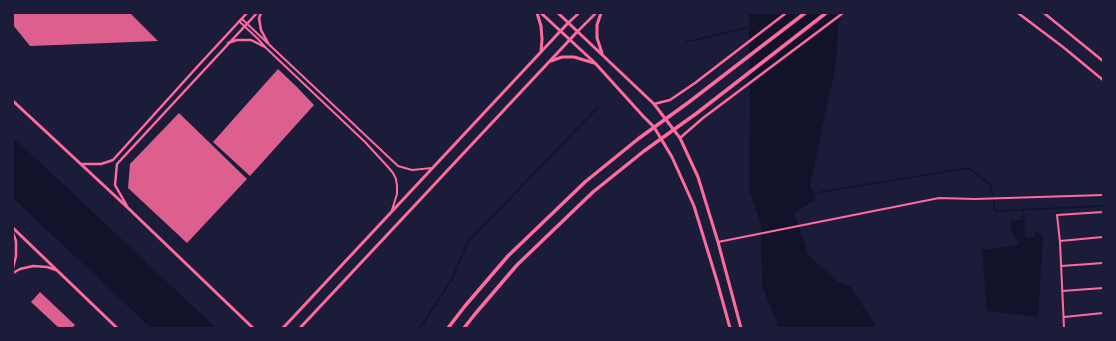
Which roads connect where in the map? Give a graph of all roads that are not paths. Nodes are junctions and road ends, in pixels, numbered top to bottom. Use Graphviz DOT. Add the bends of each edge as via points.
graph roads {
  1 [pos="247,13"];
  2 [pos="256,13"];
  3 [pos="260,13"];
  4 [pos="537,13"];
  5 [pos="541,13"];
  6 [pos="558,13"];
  7 [pos="579,13"];
  8 [pos="596,13"];
  9 [pos="601,13"];
  10 [pos="786,13"];
  11 [pos="805,13"];
  12 [pos="826,13"];
  13 [pos="843,13"];
  14 [pos="1018,13"];
  15 [pos="1044,13"];
  16 [pos="241,20"];
  17 [pos="568,23"];
  18 [pos="245,25"];
  19 [pos="561,31"];
  20 [pos="577,32"];
  21 [pos="570,40"];
  22 [pos="228,43"];
  23 [pos="268,43"];
  24 [pos="265,48"];
  25 [pos="541,53"];
  26 [pos="603,55"];
  27 [pos="1103,61"];
  28 [pos="550,62"];
  29 [pos="595,63"];
  30 [pos="1103,80"];
  31 [pos="13,101"];
  32 [pos="654,104"];
  33 [pos="680,138"];
  34 [pos="82,164"];
  35 [pos="433,168"];
  36 [pos="1103,195"];
  37 [pos="128,208"];
  38 [pos="392,212"];
  39 [pos="1103,212"];
  40 [pos="13,228"];
  41 [pos="13,233"];
  42 [pos="1103,237"];
  43 [pos="718,242"];
  44 [pos="1060,242"];
  45 [pos="1103,263"];
  46 [pos="1061,266"];
  47 [pos="13,268"];
  48 [pos="60,272"];
  49 [pos="13,274"];
  50 [pos="1103,288"];
  51 [pos="1062,292"];
  52 [pos="1103,313"];
  53 [pos="1064,317"];
  54 [pos="117,328"];
  55 [pos="253,328"];
  56 [pos="283,328"];
  57 [pos="300,328"];
  58 [pos="448,328"];
  59 [pos="464,328"];
  60 [pos="730,328"];
  61 [pos="741,328"];
  62 [pos="1064,328"];
  1 -- 16 [label="street"];
  2 -- 18 [label="street"];
  3 -- 23 [label="street" via="261,30"];
  4 -- 25 [label="main road" via="541,26"];
  5 -- 19 [label="main road"];
  6 -- 17 [label="main road"];
  7 -- 17 [label="street"];
  8 -- 20 [label="street"];
  9 -- 26 [label="main road" via="596,25"];
  10 -- 32 [label="street" via="695,83 670,100"];
  11 -- 58 [label="highway" via="584,182 508,256"];
  12 -- 59 [label="highway" via="593,192 517,266"];
  13 -- 33 [label="street"];
  14 -- 30 [label="street"];
  15 -- 27 [label="street"];
  16 -- 18 [label="street"];
  16 -- 34 [label="street" via="113,160 101,164"];
  17 -- 19 [label="main road"];
  17 -- 20 [label="main road"];
  18 -- 22 [label="street"];
  18 -- 23 [label="street"];
  18 -- 24 [label="street"];
  19 -- 21 [label="main road"];
  19 -- 25 [label="main road"];
  20 -- 21 [label="main road"];
  20 -- 26 [label="main road"];
  21 -- 28 [label="main road"];
  21 -- 29 [label="main road"];
  22 -- 24 [label="street" via="251,40"];
  22 -- 37 [label="street" via="116,164 114,185"];
  23 -- 35 [label="street" via="398,166 412,170"];
  24 -- 38 [label="street" via="365,142 393,173 397,194"];
  25 -- 35 [label="main road"];
  26 -- 32 [label="main road"];
  28 -- 29 [label="main road" via="562,57 574,57"];
  28 -- 57 [label="main road"];
  29 -- 60 [label="main road" via="654,127 672,157 694,206"];
  31 -- 34 [label="main road"];
  32 -- 33 [label="main road"];
  33 -- 43 [label="main road" via="698,177"];
  34 -- 37 [label="main road"];
  35 -- 38 [label="main road"];
  36 -- 43 [label="street" via="939,198"];
  37 -- 55 [label="main road"];
  38 -- 56 [label="main road"];
  39 -- 44 [label="street" via="1057,215"];
  40 -- 48 [label="main road"];
  41 -- 47 [label="street" via="16,249"];
  42 -- 44 [label="street"];
  43 -- 61 [label="main road"];
  44 -- 46 [label="street"];
  45 -- 46 [label="street"];
  46 -- 51 [label="street"];
  48 -- 49 [label="street" via="47,267 33,266 20,269"];
  48 -- 54 [label="main road"];
  50 -- 51 [label="street"];
  51 -- 53 [label="street"];
  52 -- 53 [label="street"];
  53 -- 62 [label="street"];
}
